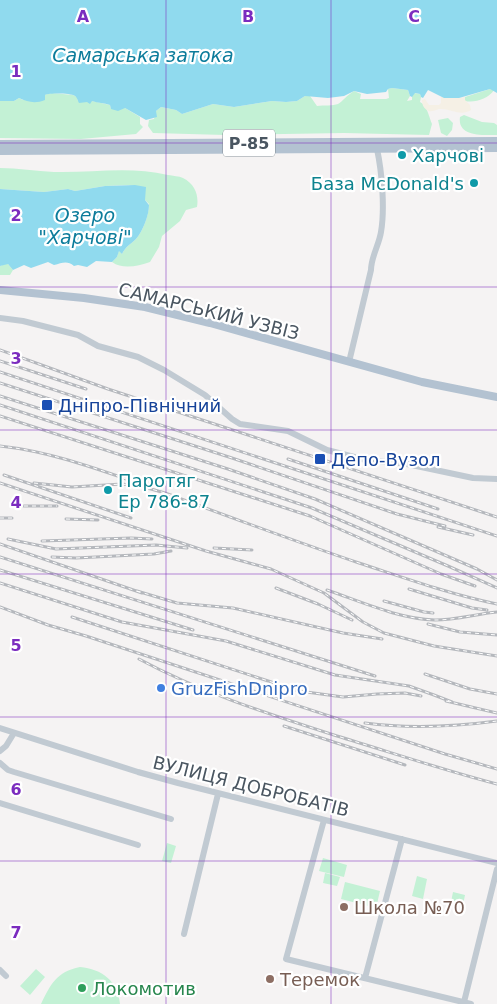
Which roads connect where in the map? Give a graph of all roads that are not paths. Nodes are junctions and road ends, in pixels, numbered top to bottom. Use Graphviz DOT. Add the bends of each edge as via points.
graph roads {
  1 [pos="497,141"];
  2 [pos="0,144"];
  3 [pos="497,148"];
  4 [pos="377,149"];
  5 [pos="0,152"];
  6 [pos="0,290"];
  7 [pos="0,318"];
  8 [pos="349,362"];
  9 [pos="497,397"];
  10 [pos="497,479"];
  11 [pos="0,728"];
  12 [pos="14,733"];
  13 [pos="0,751"];
  14 [pos="0,763"];
  15 [pos="218,794"];
  16 [pos="0,803"];
  17 [pos="170,819"];
  18 [pos="324,820"];
  19 [pos="402,840"];
  20 [pos="138,845"];
  21 [pos="497,863"];
  22 [pos="497,869"];
  23 [pos="184,934"];
  24 [pos="0,970"];
  25 [pos="6,976"];
  26 [pos="365,978"];
  27 [pos="467,1003"];
  1 -- 2 [label="main road, Р-85"];
  3 -- 4 [label="main road, Р-85"];
  4 -- 5 [label="main road, Р-85"];
  4 -- 8 [label="street" via="382,182 382,228"];
  6 -- 8 [label="main road, САМАРСЬКИЙ УЗВІЗ" via="65,295 145,307"];
  7 -- 10 [label="street" via="78,336 98,346 138,357 197,390 240,424 288,431 327,450 366,460"];
  8 -- 9 [label="main road, САМАРСЬКИЙ УЗВІЗ"];
  11 -- 12 [label="street, ВУЛИЦЯ ДОБРОБАТІВ"];
  12 -- 13 [label="street"];
  12 -- 15 [label="street, ВУЛИЦЯ ДОБРОБАТІВ"];
  14 -- 17 [label="street" via="14,772"];
  15 -- 18 [label="street, ВУЛИЦЯ ДОБРОБАТІВ"];
  15 -- 23 [label="street"];
  16 -- 20 [label="street"];
  18 -- 19 [label="street, ВУЛИЦЯ ДОБРОБАТІВ"];
  18 -- 26 [label="street" via="286,959"];
  19 -- 21 [label="street, ВУЛИЦЯ ДОБРОБАТІВ"];
  19 -- 26 [label="street"];
  22 -- 27 [label="street"];
  24 -- 25 [label="street"];
  26 -- 27 [label="street"];
}
